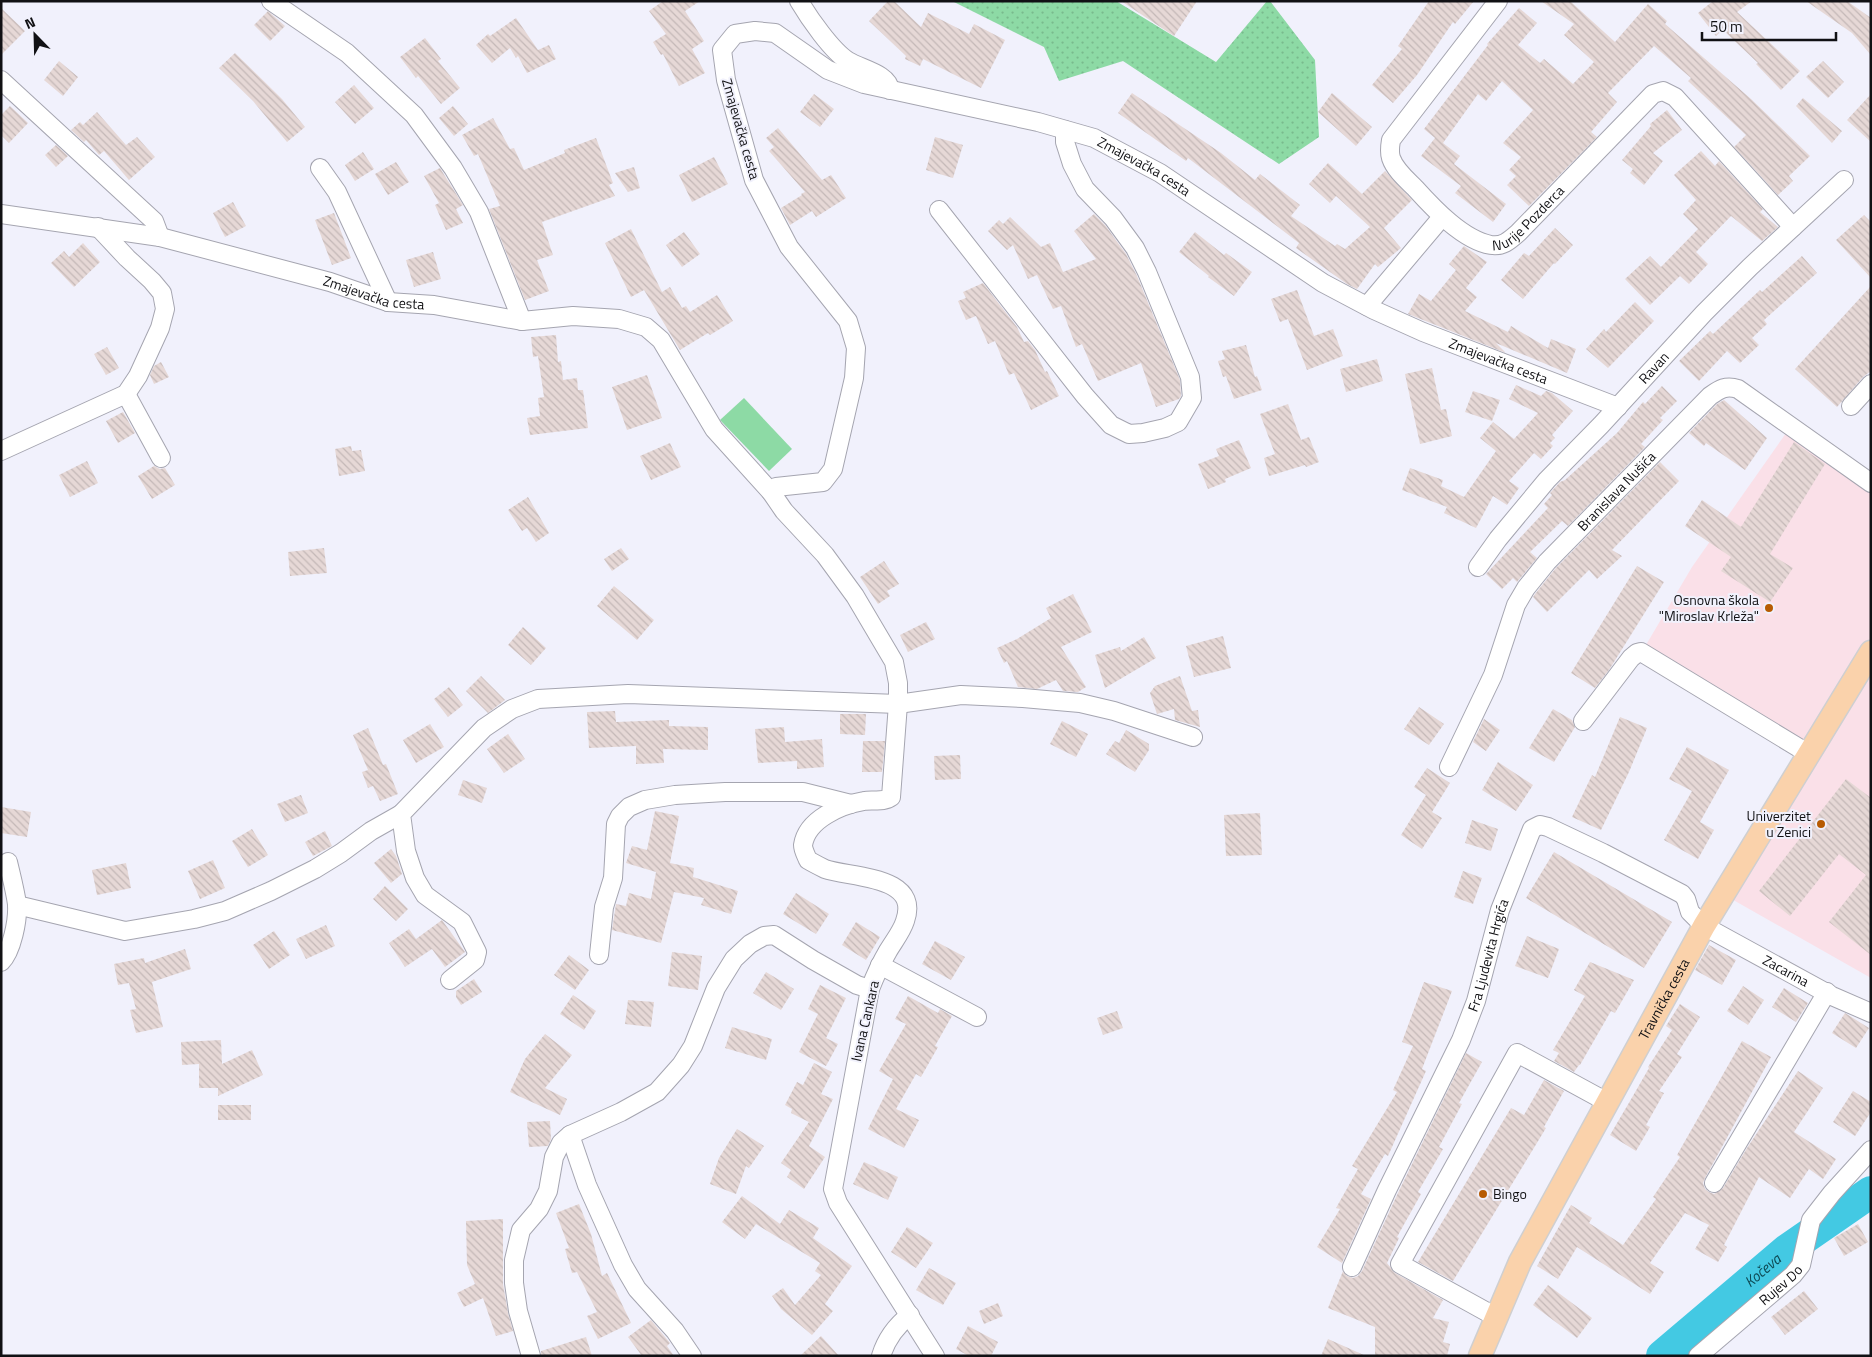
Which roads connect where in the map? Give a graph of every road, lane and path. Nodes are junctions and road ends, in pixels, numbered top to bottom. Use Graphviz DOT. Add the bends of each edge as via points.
graph roads {
  1 [pos="271,1"];
  2 [pos="799,1"];
  3 [pos="1498,1"];
  4 [pos="1,80"];
  5 [pos="890,90"];
  6 [pos="1065,130"];
  7 [pos="320,168"];
  8 [pos="1844,180"];
  9 [pos="939,210"];
  10 [pos="1,214"];
  11 [pos="1442,217"];
  12 [pos="98,227"];
  13 [pos="1793,227"];
  14 [pos="160,237"];
  15 [pos="388,302"];
  16 [pos="1367,306"];
  17 [pos="522,321"];
  18 [pos="1871,384"];
  19 [pos="126,394"];
  20 [pos="1851,406"];
  21 [pos="1618,407"];
  22 [pos="1,451"];
  23 [pos="161,458"];
  24 [pos="1871,483"];
  25 [pos="771,492"];
  26 [pos="1478,568"];
  27 [pos="1868,663"];
  28 [pos="898,704"];
  29 [pos="1583,721"];
  30 [pos="1193,737"];
  31 [pos="1809,754"];
  32 [pos="1449,767"];
  33 [pos="851,804"];
  34 [pos="401,814"];
  35 [pos="8,862"];
  36 [pos="17,905"];
  37 [pos="1704,926"];
  38 [pos="599,955"];
  39 [pos="1,962"];
  40 [pos="880,965"];
  41 [pos="450,980"];
  42 [pos="870,988"];
  43 [pos="1827,992"];
  44 [pos="1871,1013"];
  45 [pos="976,1017"];
  46 [pos="1607,1102"];
  47 [pos="570,1134"];
  48 [pos="1871,1150"];
  49 [pos="1714,1182"];
  50 [pos="1352,1267"];
  51 [pos="910,1315"];
  52 [pos="1496,1317"];
  53 [pos="531,1356"];
  54 [pos="692,1356"];
  55 [pos="881,1356"];
  56 [pos="935,1356"];
  57 [pos="1480,1356"];
  58 [pos="1698,1356"];
  1 -- 17 [label="street" via="347,53 414,115 453,168 479,212"];
  2 -- 5 [label="street" via="846,60 884,77"];
  3 -- 11 [label="street, Nurije Pozderca" via="1391,140 1391,160"];
  4 -- 14 [label="street" via="154,221"];
  5 -- 6 [label="street, Zmajevačka cesta"];
  5 -- 25 [label="street, Zmajevačka cesta" via="828,70 775,33 735,34 722,50 726,80 754,180 789,247 848,321 856,348 854,378 833,469 823,482 776,487"];
  6 -- 9 [label="street" via="1072,164 1085,189 1113,218 1135,248 1190,377 1192,398 1178,422 1165,428 1129,434 1111,425"];
  6 -- 16 [label="street, Zmajevačka cesta" via="1094,138 1160,172 1323,283"];
  7 -- 15 [label="street" via="337,192"];
  8 -- 13 [label="street, Ravan"];
  10 -- 12 [label="street, Zmajevačka cesta"];
  11 -- 13 [label="street, Nurije Pozderca" via="1476,240 1492,246 1504,244 1653,94 1663,91 1675,97"];
  11 -- 16 [label="street"];
  12 -- 14 [label="street, Zmajevačka cesta"];
  12 -- 19 [label="street" via="162,293 165,309 138,376"];
  13 -- 21 [label="street, Ravan" via="1704,313"];
  14 -- 15 [label="street, Zmajevačka cesta" via="330,282"];
  15 -- 17 [label="street, Zmajevačka cesta" via="434,305"];
  16 -- 21 [label="street, Zmajevačka cesta" via="1423,332"];
  17 -- 25 [label="street, Zmajevačka cesta" via="573,316 619,319 646,327 661,340 714,429"];
  18 -- 20 [label="street"];
  19 -- 22 [label="street"];
  19 -- 23 [label="street"];
  21 -- 26 [label="street, Ravan" via="1547,480"];
  24 -- 32 [label="street, Branislava Nušića" via="1738,388 1728,386 1720,389 1547,562 1526,588 1516,605 1493,675"];
  25 -- 28 [label="street" via="784,511 825,554 856,596 894,662"];
  27 -- 31 [label="main road, Travnička cesta"];
  28 -- 30 [label="street" via="961,696 1080,703"];
  28 -- 33 [label="street, Ivana Cankara" via="891,797"];
  28 -- 34 [label="street" via="628,694 538,700 512,709 484,728"];
  29 -- 31 [label="street" via="1631,658 1641,652"];
  31 -- 37 [label="main road, Travnička cesta"];
  33 -- 38 [label="street" via="804,792 725,792 675,795 645,800 629,807 616,824 612,878 604,907"];
  33 -- 40 [label="street, Ivana Cankara" via="817,821 806,835 803,847 808,860 825,869 886,882 903,896 908,908 905,922"];
  34 -- 36 [label="street" via="315,869 225,911 194,919 125,931"];
  34 -- 41 [label="street" via="406,851 415,878 425,896 462,922 477,952 475,960"];
  35 -- 36 [label="street"];
  36 -- 39 [label="street" via="14,932 7,956"];
  37 -- 43 [label="street, Zacarina"];
  37 -- 46 [label="main road, Travnička cesta"];
  37 -- 50 [label="street, Fra Ljudevita Hrgića" via="1690,912 1682,894 1548,826 1532,829 1500,910 1476,1001 1464,1032"];
  40 -- 42 [label="street, Ivana Cankara"];
  40 -- 45 [label="street"];
  42 -- 47 [label="street" via="813,960 774,935 764,936 734,959 716,988 693,1046 657,1092"];
  42 -- 51 [label="street, Ivana Cankara" via="833,1189 838,1203"];
  43 -- 44 [label="street, Zacarina"];
  43 -- 49 [label="street"];
  46 -- 52 [label="main road, Travnička cesta" via="1520,1262"];
  46 -- 52 [label="street" via="1517,1053 1400,1264"];
  47 -- 53 [label="street" via="554,1157 548,1191 539,1209 521,1230 514,1260 518,1311"];
  47 -- 54 [label="street" via="586,1185 623,1265 637,1289 675,1331"];
  48 -- 58 [label="street, Rujev Do" via="1811,1220 1801,1265 1793,1275"];
  51 -- 55 [label="street" via="896,1328"];
  51 -- 56 [label="street, Ivana Cankara"];
  52 -- 57 [label="main road, Travnička cesta"];
}
